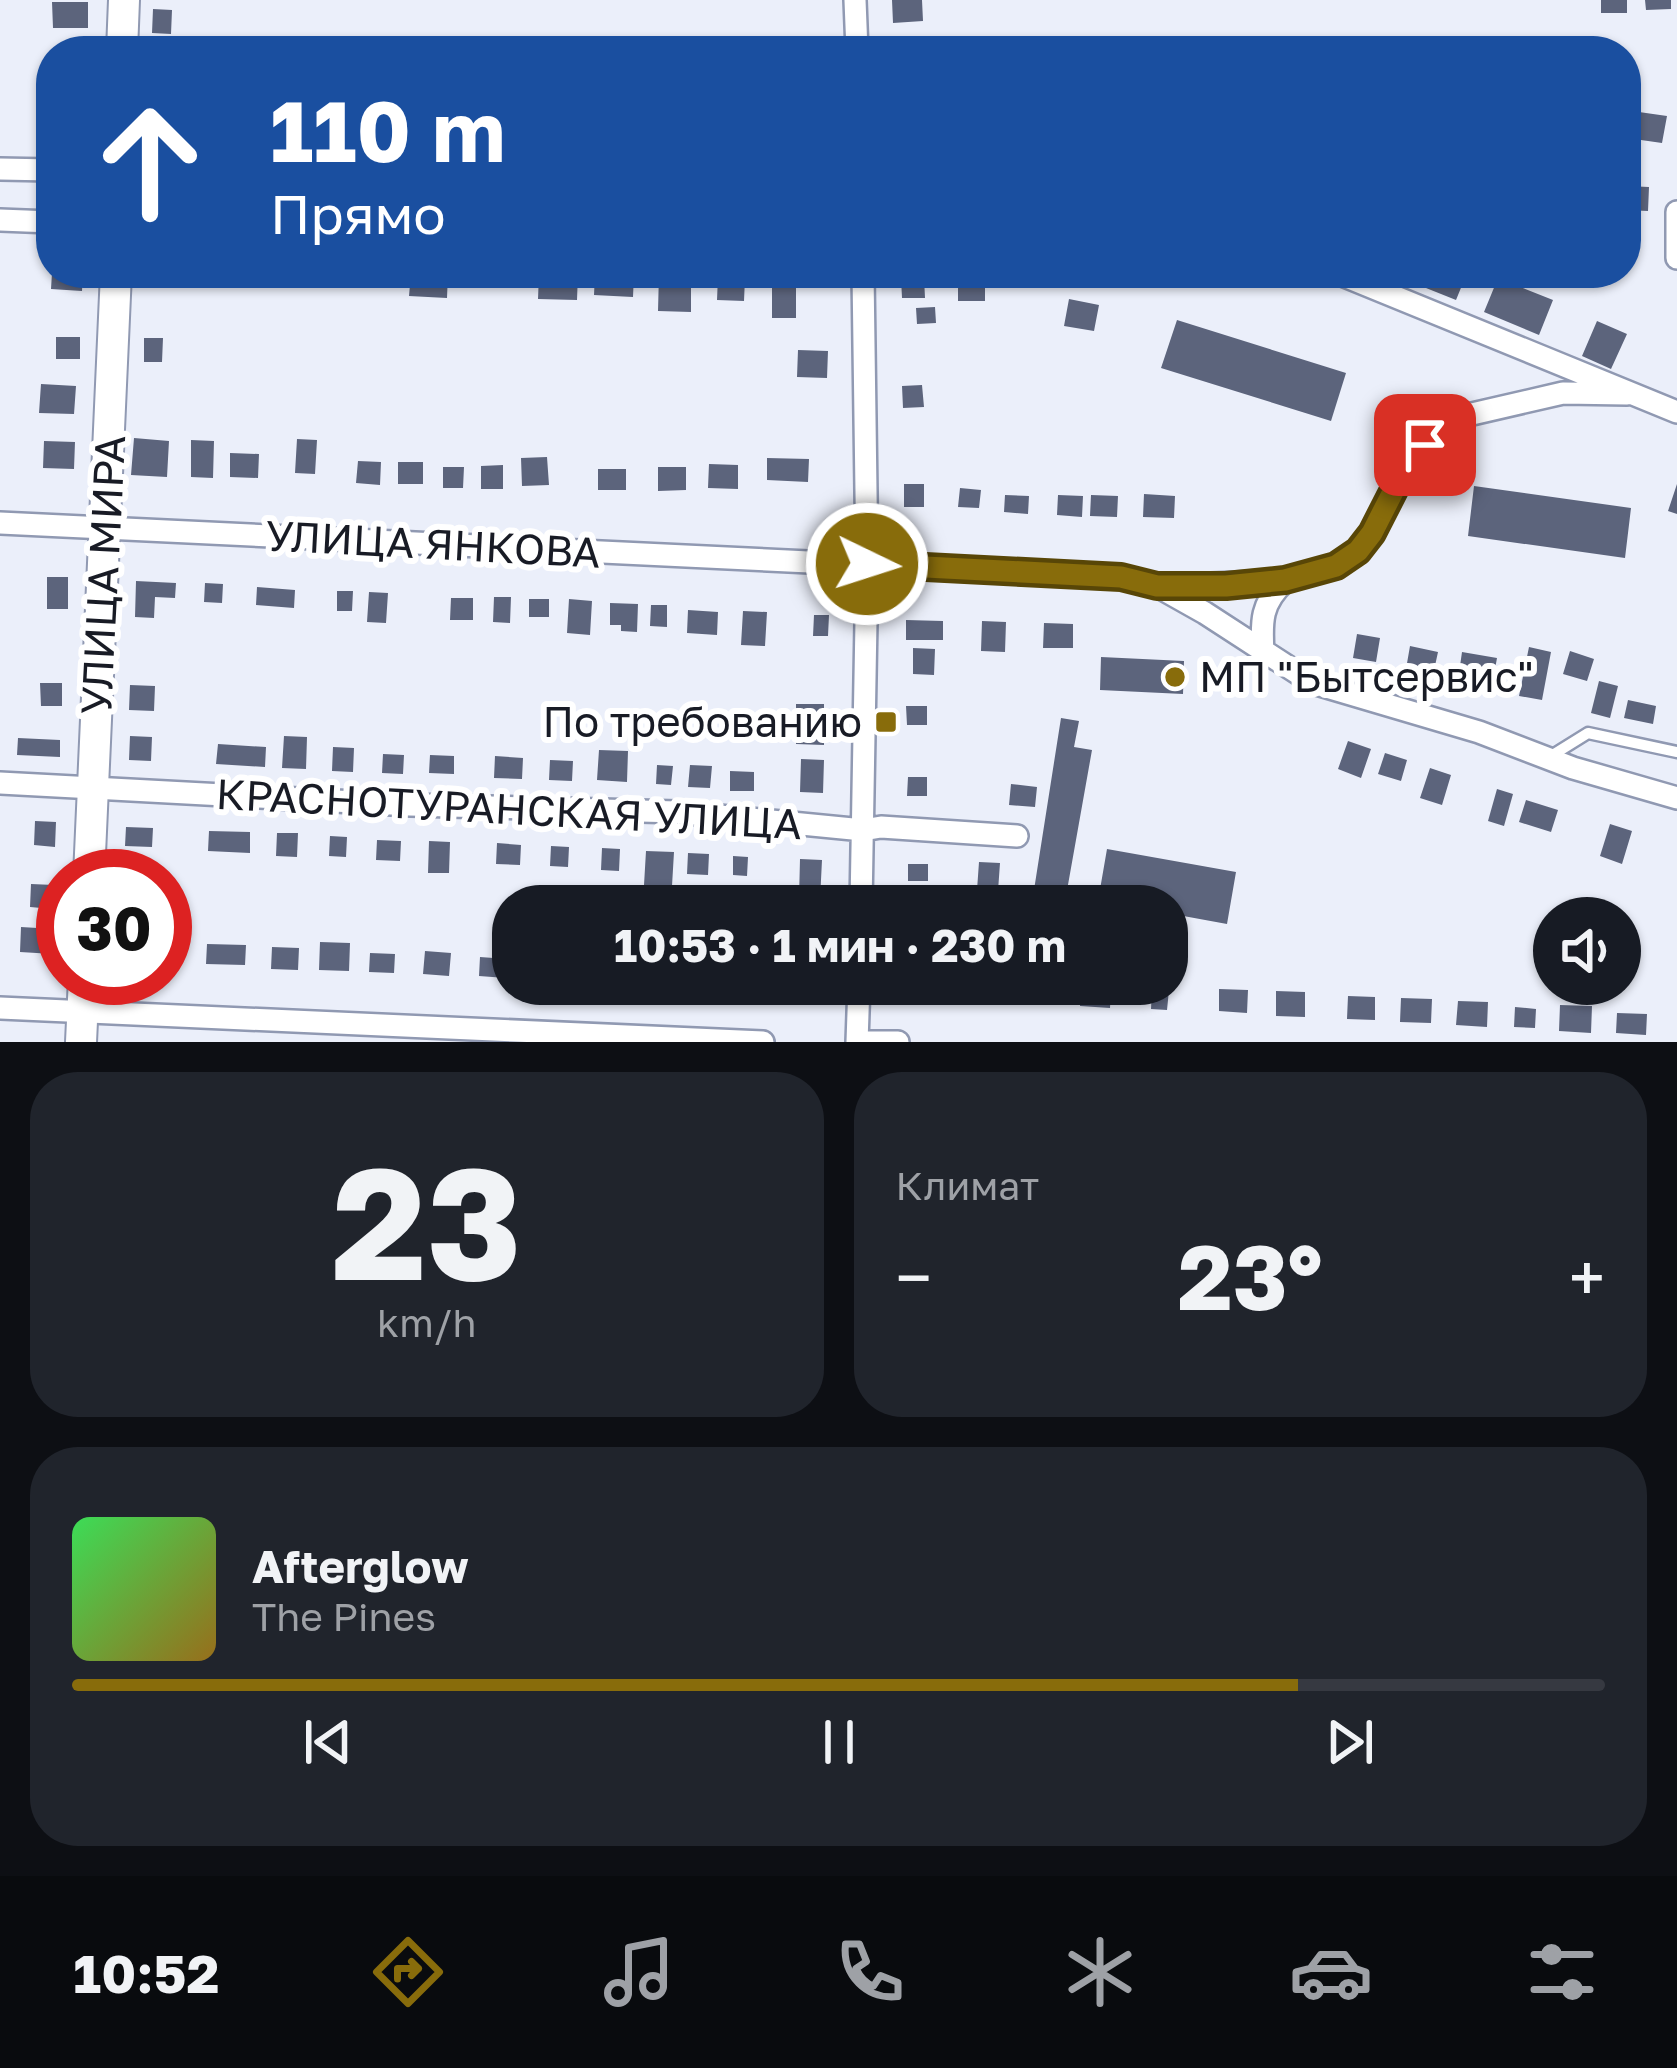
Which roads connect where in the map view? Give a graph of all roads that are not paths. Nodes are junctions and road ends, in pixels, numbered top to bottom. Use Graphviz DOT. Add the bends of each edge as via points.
graph roads {
  1 [pos="124,0"];
  2 [pos="855,0"];
  3 [pos="123,36"];
  4 [pos="856,36"];
  5 [pos="0,169"];
  6 [pos="36,170"];
  7 [pos="1677,212"];
  8 [pos="0,220"];
  9 [pos="36,221"];
  10 [pos="1677,258"];
  11 [pos="115,288"];
  12 [pos="863,288"];
  13 [pos="1373,288"];
  14 [pos="1628,394"];
  15 [pos="1677,412"];
  16 [pos="0,523"];
  17 [pos="105,528"];
  18 [pos="867,564"];
  19 [pos="1285,580"];
  20 [pos="1157,586"];
  21 [pos="1263,653"];
  22 [pos="1677,752"];
  23 [pos="1547,759"];
  24 [pos="0,783"];
  25 [pos="93,788"];
  26 [pos="1677,798"];
  27 [pos="863,830"];
  28 [pos="1017,836"];
  29 [pos="90,849"];
  30 [pos="862,885"];
  31 [pos="858,1005"];
  32 [pos="0,1008"];
  33 [pos="82,1027"];
  34 [pos="763,1042"];
  35 [pos="857,1042"];
  36 [pos="867,1042"];
  37 [pos="898,1042"];
  1 -- 3 [label="main road"];
  2 -- 4 [label="street"];
  5 -- 6 [label="street"];
  7 -- 10 [label="street"];
  8 -- 9 [label="street"];
  11 -- 17 [label="main road, УЛИЦА МИРА"];
  12 -- 18 [label="street"];
  13 -- 14 [label="street"];
  14 -- 15 [label="street"];
  14 -- 19 [label="street" via="1563,393 1446,420 1358,551"];
  16 -- 17 [label="street, УЛИЦА ЯНКОВА"];
  17 -- 18 [label="street, УЛИЦА ЯНКОВА"];
  17 -- 25 [label="main road, УЛИЦА МИРА"];
  18 -- 20 [label="street, УЛИЦА ЯНКОВА" via="1121,577"];
  18 -- 27 [label="street"];
  19 -- 20 [label="street"];
  19 -- 21 [label="street" via="1262,614"];
  20 -- 21 [label="street"];
  21 -- 23 [label="street" via="1313,683"];
  22 -- 23 [label="lane" via="1588,733"];
  23 -- 26 [label="street"];
  24 -- 25 [label="street, КРАСНОТУРАНСКАЯ УЛИЦА"];
  25 -- 27 [label="street, КРАСНОТУРАНСКАЯ УЛИЦА" via="678,812"];
  25 -- 29 [label="main road, УЛИЦА МИРА"];
  27 -- 28 [label="street, КРАСНОТУРАНСКАЯ УЛИЦА"];
  27 -- 30 [label="street"];
  31 -- 35 [label="street"];
  32 -- 33 [label="street"];
  33 -- 34 [label="street"];
  36 -- 37 [label="street"];
}
